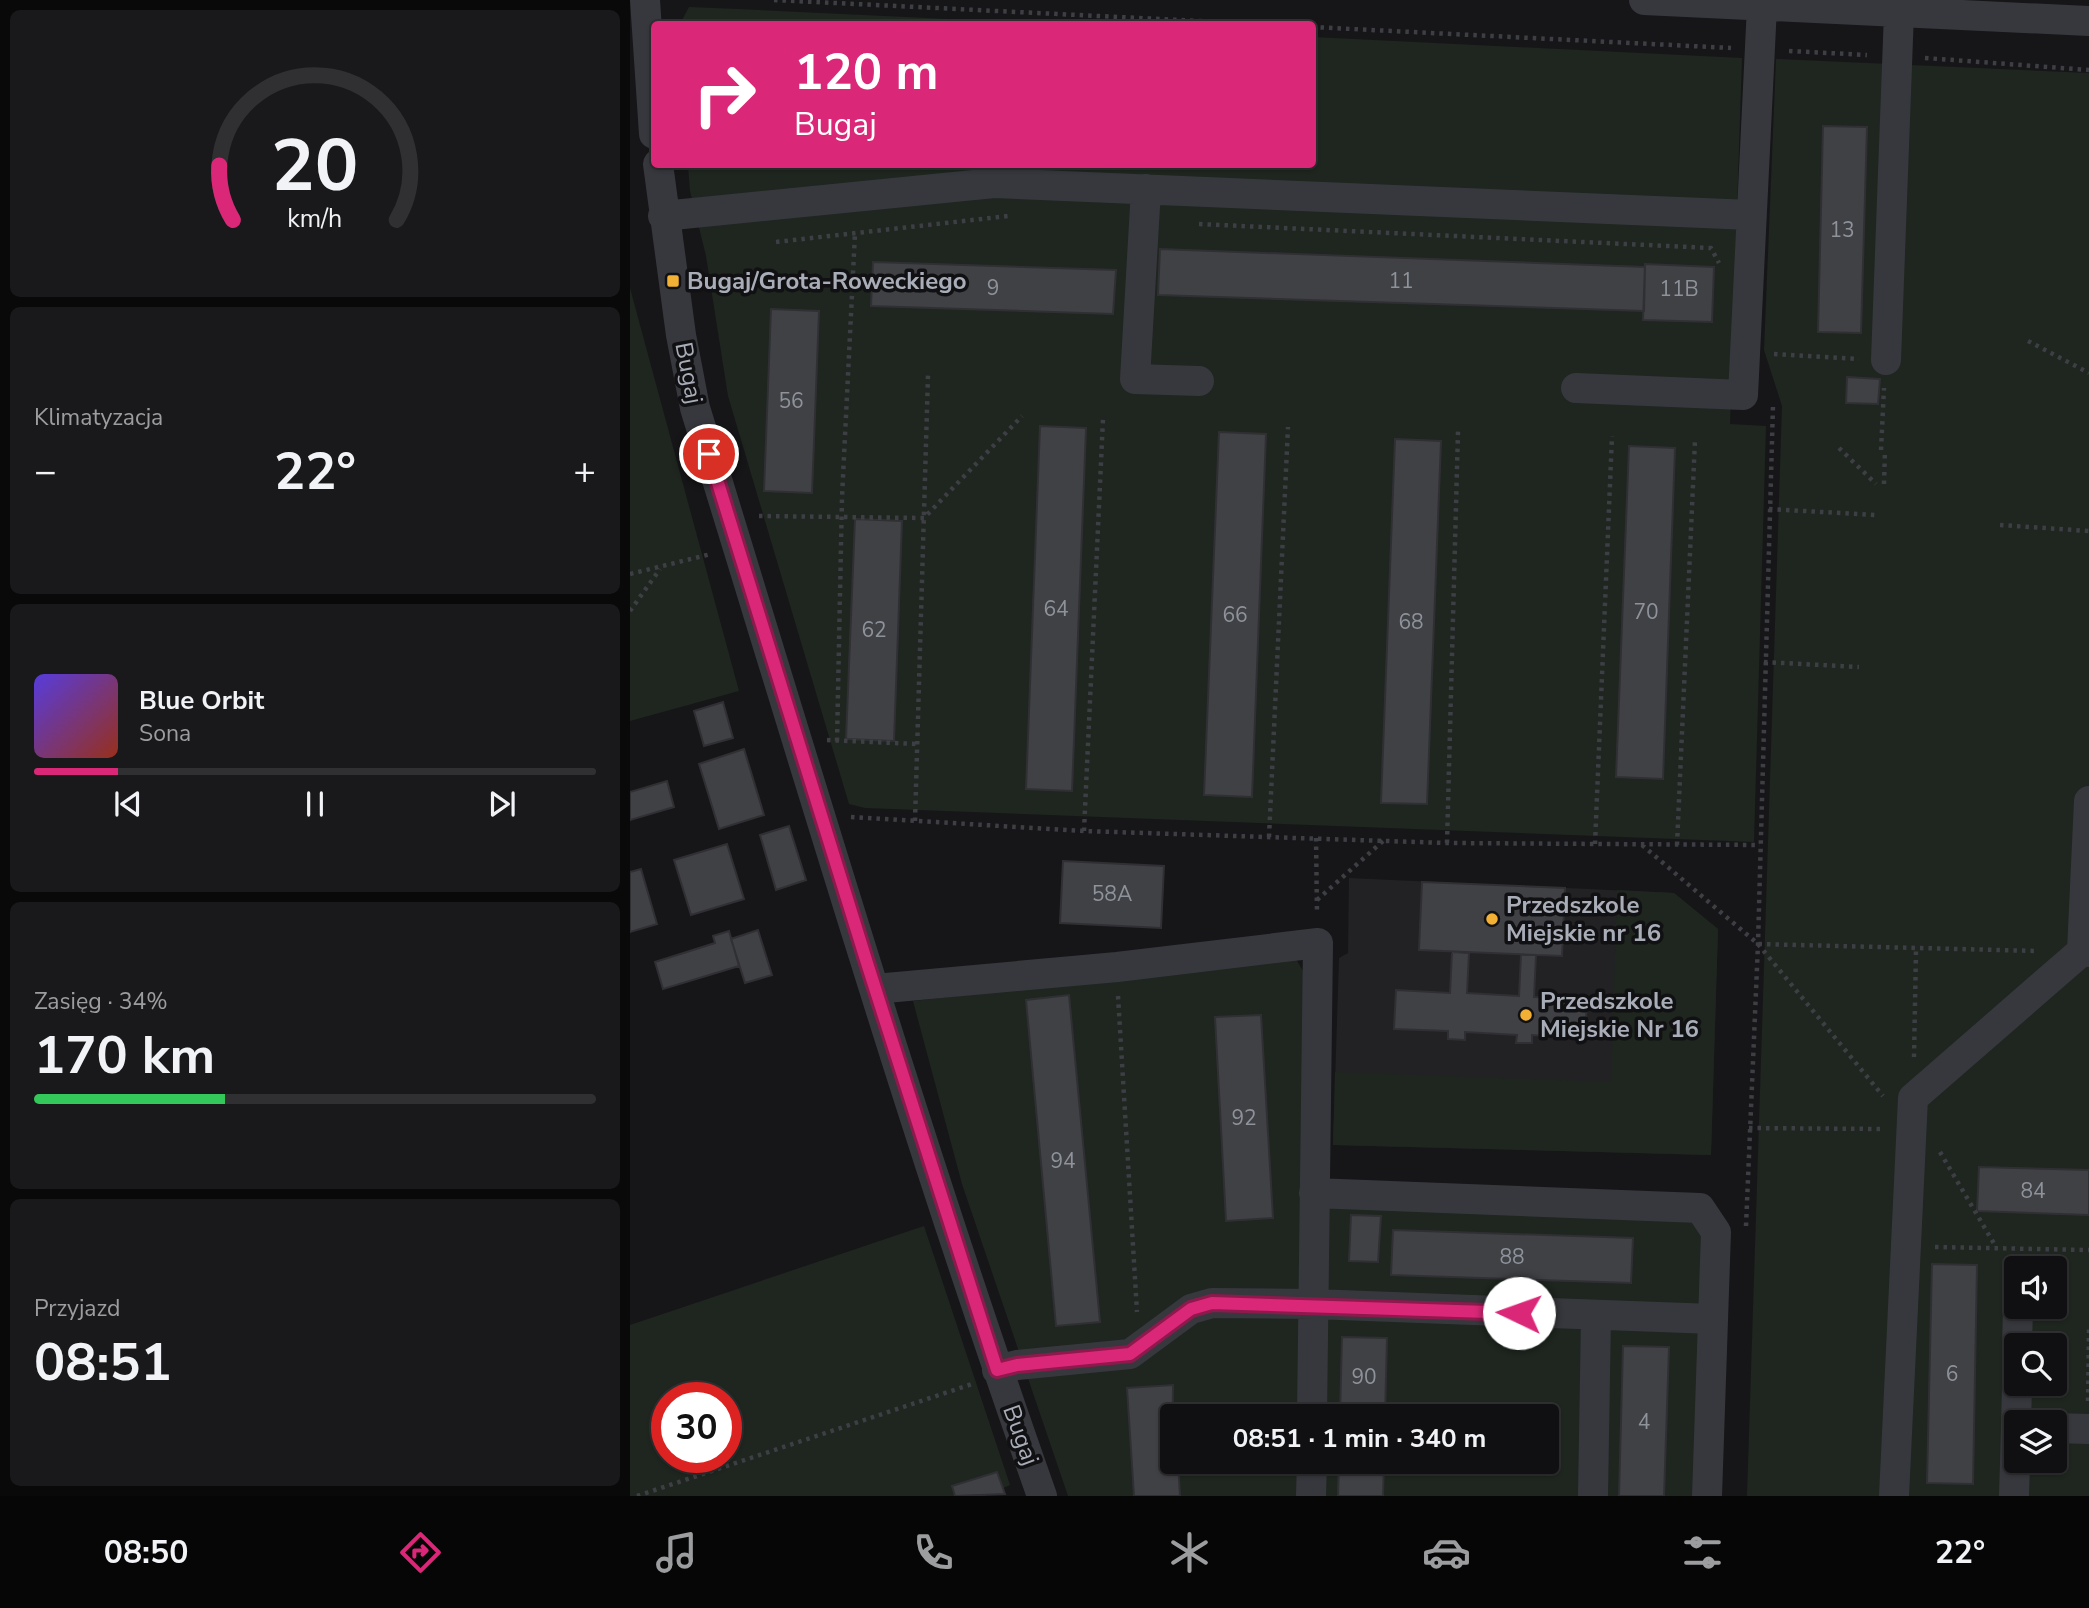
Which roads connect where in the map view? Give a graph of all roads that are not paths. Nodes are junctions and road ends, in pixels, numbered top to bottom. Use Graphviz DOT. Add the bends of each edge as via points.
graph roads {
  1 [pos="645,0"];
  2 [pos="1644,0"];
  3 [pos="1762,6"];
  4 [pos="1963,7"];
  5 [pos="1909,8"];
  6 [pos="2089,21"];
  7 [pos="651,89"];
  8 [pos="658,168"];
  9 [pos="1146,190"];
  10 [pos="1751,215"];
  11 [pos="663,216"];
  12 [pos="1886,360"];
  13 [pos="1199,381"];
  14 [pos="1576,388"];
  15 [pos="2089,801"];
  16 [pos="2085,952"];
  17 [pos="875,989"];
  18 [pos="1314,1193"];
  19 [pos="1314,1304"];
  20 [pos="1596,1316"];
  21 [pos="1713,1319"];
  22 [pos="986,1376"];
  23 [pos="1312,1404"];
  24 [pos="2067,1428"];
  25 [pos="2088,1429"];
  26 [pos="2015,1473"];
  27 [pos="1312,1474"];
  28 [pos="1042,1496"];
  29 [pos="1311,1496"];
  30 [pos="1593,1496"];
  31 [pos="1707,1496"];
  32 [pos="1894,1496"];
  33 [pos="2014,1496"];
  1 -- 7 [label="street"];
  2 -- 3 [label="street"];
  3 -- 5 [label="street"];
  3 -- 10 [label="street"];
  4 -- 5 [label="street"];
  4 -- 6 [label="street"];
  5 -- 12 [label="street" via="1898,57"];
  8 -- 11 [label="street, Bugaj"];
  9 -- 10 [label="street"];
  9 -- 11 [label="street" via="994,184"];
  9 -- 13 [label="street" via="1135,379"];
  10 -- 14 [label="street" via="1743,395"];
  11 -- 17 [label="street, Bugaj" via="695,408"];
  15 -- 16 [label="street"];
  16 -- 32 [label="street" via="1913,1098 1922,1135 1906,1246"];
  17 -- 18 [label="street" via="1318,943"];
  17 -- 22 [label="street, Bugaj"];
  18 -- 19 [label="street"];
  18 -- 21 [label="street" via="1700,1208 1716,1232"];
  19 -- 20 [label="street"];
  19 -- 22 [label="street" via="1212,1303 1191,1309 1130,1354 1017,1365"];
  19 -- 23 [label="street"];
  20 -- 21 [label="street"];
  20 -- 30 [label="street"];
  21 -- 31 [label="street"];
  22 -- 28 [label="street, Bugaj"];
  24 -- 25 [label="street"];
  26 -- 33 [label="street"];
  27 -- 29 [label="street"];
}
